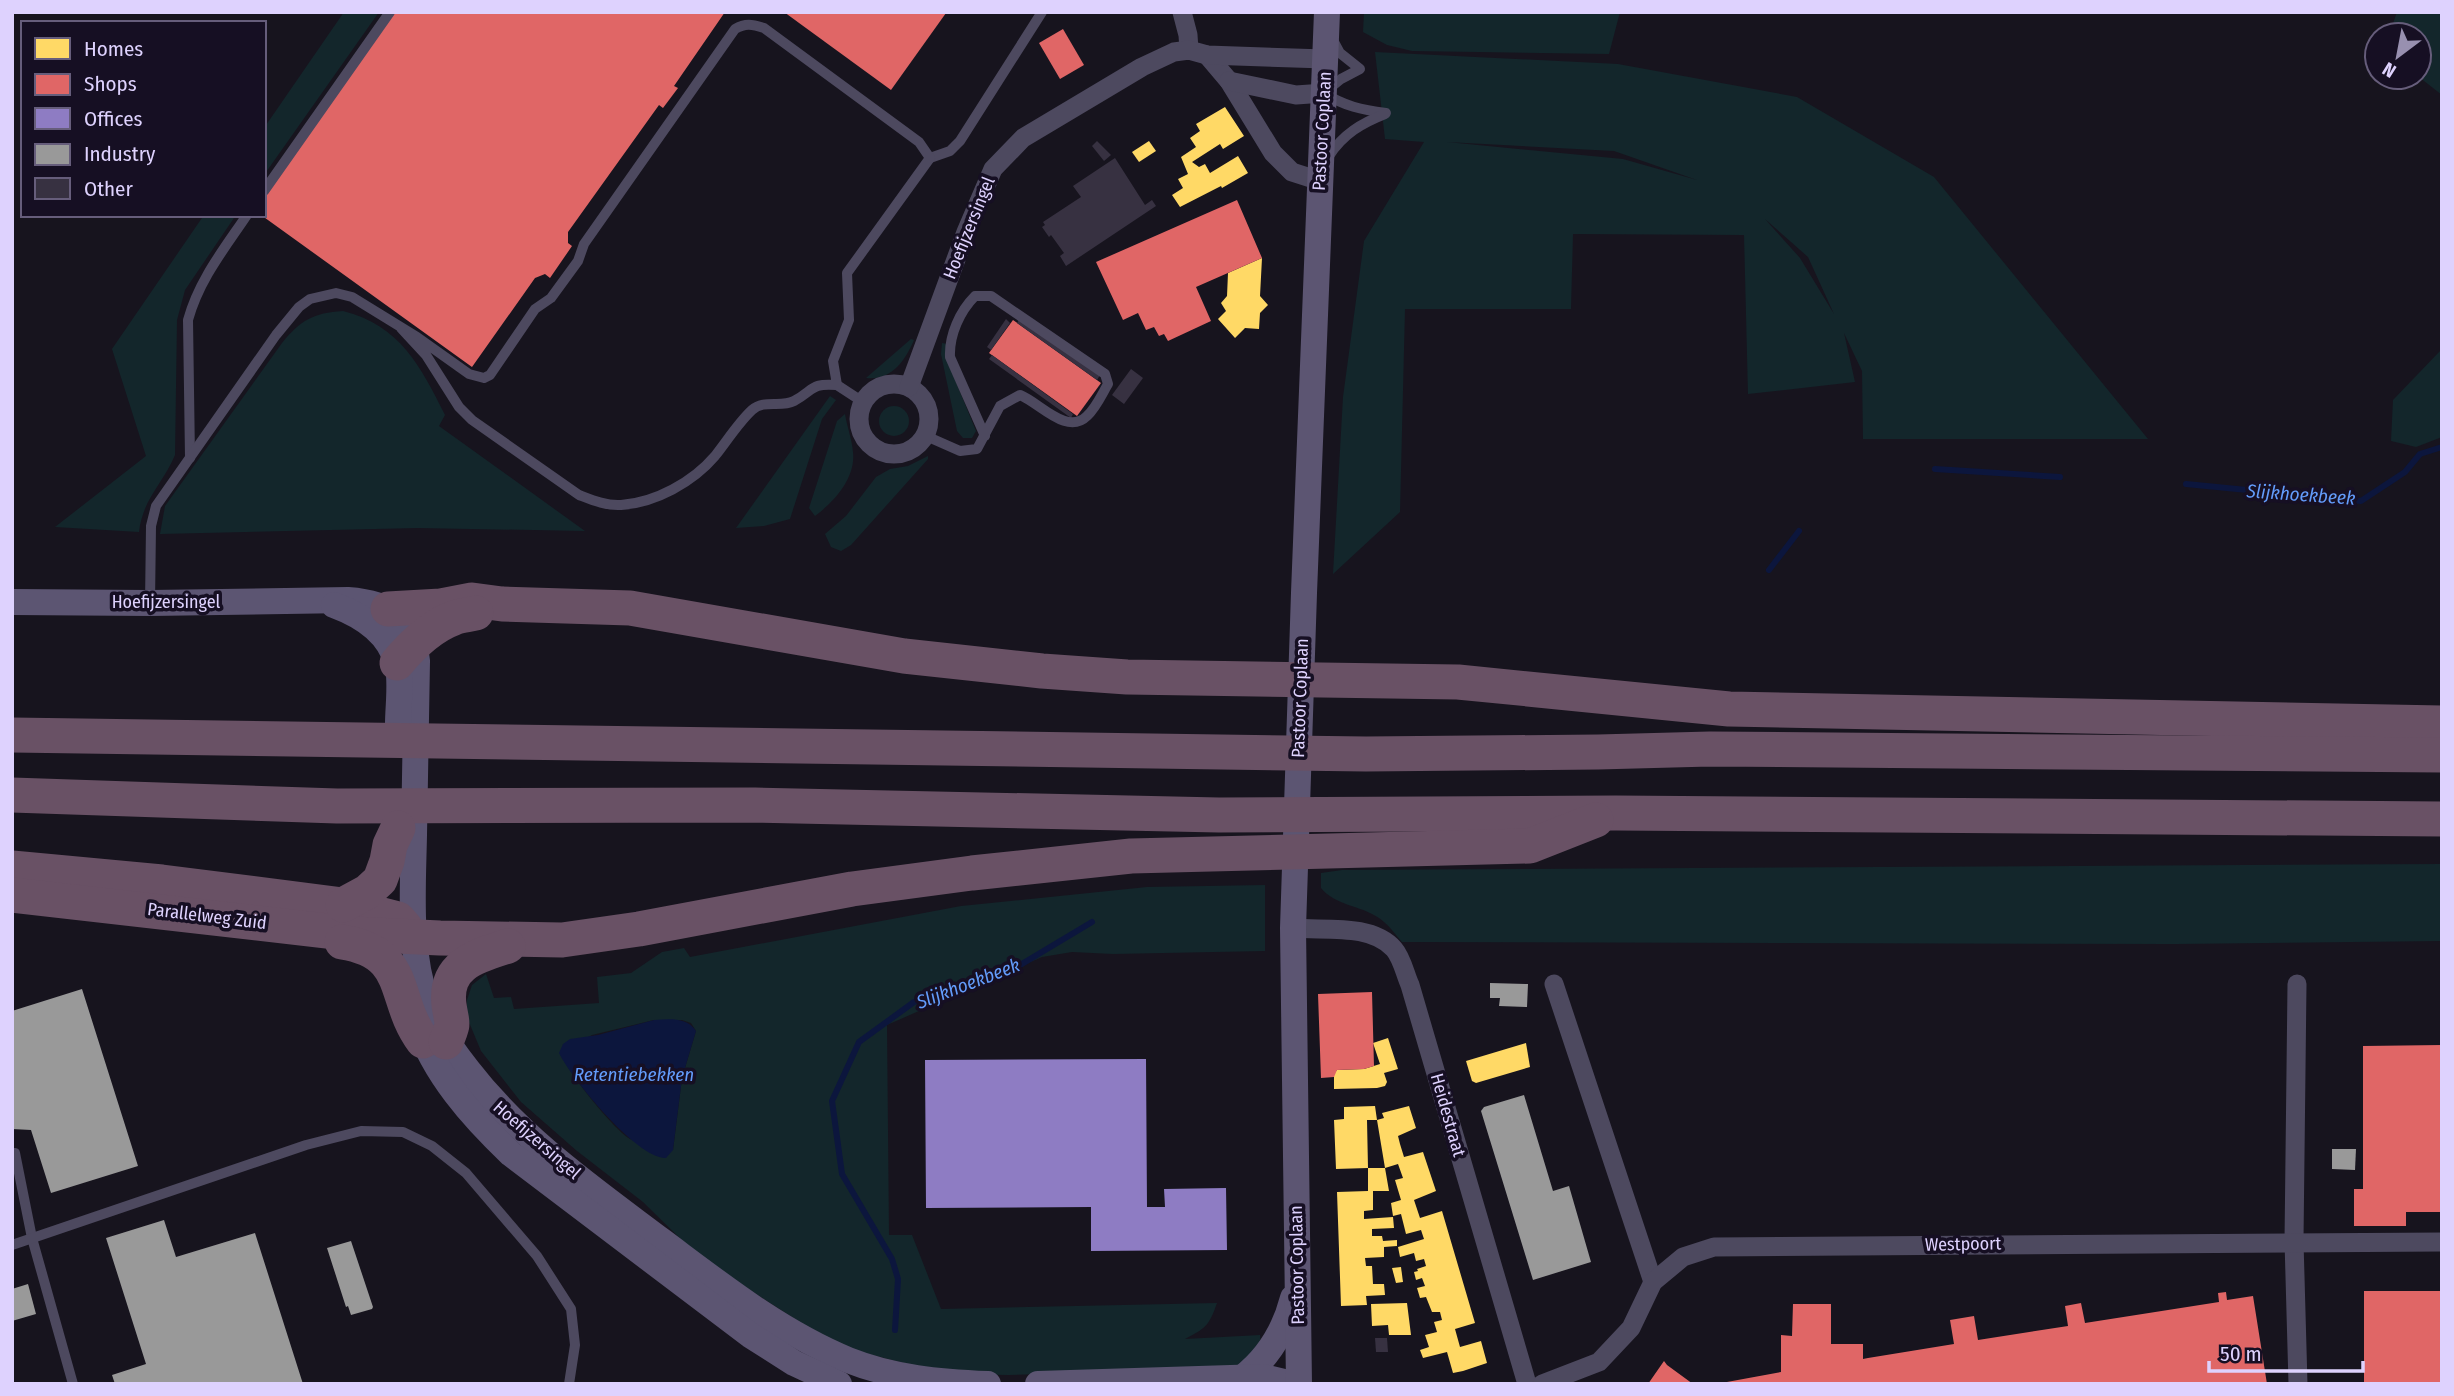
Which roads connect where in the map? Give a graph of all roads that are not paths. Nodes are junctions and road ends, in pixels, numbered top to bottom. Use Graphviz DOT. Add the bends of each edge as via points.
graph roads {
  1 [pos="390,12"];
  2 [pos="1042,12"];
  3 [pos="1182,12"];
  4 [pos="1327,21"];
  5 [pos="1198,53"];
  6 [pos="1325,59"];
  7 [pos="1229,81"];
  8 [pos="1324,93"];
  9 [pos="930,158"];
  10 [pos="1320,176"];
  11 [pos="266,188"];
  12 [pos="246,217"];
  13 [pos="401,328"];
  14 [pos="837,385"];
  15 [pos="909,387"];
  16 [pos="863,402"];
  17 [pos="926,436"];
  18 [pos="985,436"];
  19 [pos="190,458"];
  20 [pos="321,600"];
  21 [pos="12,602"];
  22 [pos="150,603"];
  23 [pos="502,604"];
  24 [pos="388,609"];
  25 [pos="406,653"];
  26 [pos="2442,723"];
  27 [pos="12,735"];
  28 [pos="2442,755"];
  29 [pos="12,795"];
  30 [pos="1616,813"];
  31 [pos="2442,819"];
  32 [pos="398,828"];
  33 [pos="12,868"];
  34 [pos="12,895"];
  35 [pos="343,905"];
  36 [pos="299,926"];
  37 [pos="1293,928"];
  38 [pos="404,931"];
  39 [pos="529,940"];
  40 [pos="1553,984"];
  41 [pos="2297,984"];
  42 [pos="435,1042"];
  43 [pos="15,1153"];
  44 [pos="32,1238"];
  45 [pos="2294,1241"];
  46 [pos="2442,1242"];
  47 [pos="12,1245"];
  48 [pos="1653,1282"];
  49 [pos="1297,1283"];
  50 [pos="1242,1378"];
  51 [pos="73,1384"];
  52 [pos="569,1384"];
  53 [pos="839,1384"];
  54 [pos="988,1384"];
  55 [pos="1038,1384"];
  56 [pos="1292,1384"];
  57 [pos="1299,1384"];
  58 [pos="1527,1384"];
  59 [pos="1542,1384"];
  60 [pos="2298,1384"];
  1 -- 11 [label="lane"];
  2 -- 9 [label="lane" via="960,141 950,151"];
  3 -- 5 [label="street"];
  4 -- 6 [label="street, Pastoor Coplaan"];
  4 -- 8 [label="lane" via="1340,53 1360,69"];
  5 -- 6 [label="street, Hoefijzersingel"];
  5 -- 7 [label="street"];
  5 -- 15 [label="street, Hoefijzersingel" via="1174,52 1142,67 1023,138 993,169"];
  6 -- 8 [label="street, Pastoor Coplaan"];
  7 -- 8 [label="street" via="1296,95"];
  7 -- 10 [label="street" via="1273,153 1292,172"];
  8 -- 10 [label="street, Pastoor Coplaan"];
  8 -- 10 [label="lane" via="1359,110 1386,113 1360,124 1336,144"];
  9 -- 13 [label="lane" via="919,142 764,28 742,25 583,244 578,261 551,298 535,309 490,375 469,374"];
  9 -- 14 [label="lane" via="847,272 849,320 833,360"];
  10 -- 37 [label="street, Pastoor Coplaan"];
  12 -- 19 [label="lane" via="206,275 188,320"];
  13 -- 14 [label="lane" via="472,419 579,495 598,503 620,505 661,495 704,468 754,408 792,402 821,384"];
  13 -- 19 [label="lane" via="352,297 337,293 310,299 276,335"];
  14 -- 16 [label="lane"];
  15 -- 16 [label="street" via="888,384"];
  15 -- 17 [label="street" via="926,402 930,425"];
  16 -- 17 [label="street" via="862,434 877,450 899,455 910,452"];
  17 -- 18 [label="lane" via="960,451 977,449"];
  18 -- 18 [label="lane" via="1000,406 1010,399 1020,395 1065,423 1078,423 1108,384 1105,374 991,296 975,296 959,317 950,357"];
  19 -- 22 [label="lane" via="152,516"];
  20 -- 22 [label="street, Hoefijzersingel"];
  20 -- 24 [label="street, Hoefijzersingel" via="372,602"];
  20 -- 25 [label="street, Hoefijzersingel" via="372,624 387,643"];
  21 -- 22 [label="street, Hoefijzersingel"];
  23 -- 24 [label="highway" via="472,600"];
  23 -- 25 [label="highway" via="454,618"];
  23 -- 26 [label="highway" via="630,608 891,654 1115,676 1458,682 1729,709"];
  24 -- 25 [label="street" via="400,618"];
  25 -- 32 [label="street, Hoefijzersingel"];
  25 -- 38 [label="street, Hoefijzersingel" via="417,660 413,870"];
  27 -- 28 [label="highway" via="1222,753 1710,748"];
  29 -- 30 [label="highway" via="337,806 755,805 1219,815"];
  30 -- 31 [label="highway"];
  30 -- 39 [label="highway" via="1530,846 1131,856 852,889 639,929"];
  32 -- 35 [label="highway" via="380,880"];
  32 -- 38 [label="street, Hoefijzersingel"];
  33 -- 35 [label="highway, Parallelweg Zuid"];
  34 -- 36 [label="highway, Parallelweg Zuid"];
  35 -- 38 [label="highway, Parallelweg Zuid"];
  36 -- 38 [label="highway, Parallelweg Zuid" via="354,934"];
  36 -- 42 [label="highway" via="381,956 399,982 413,1028"];
  37 -- 49 [label="street, Pastoor Coplaan"];
  37 -- 58 [label="street, Heidestraat" via="1377,936 1395,950 1410,985"];
  38 -- 39 [label="highway"];
  38 -- 42 [label="street, Hoefijzersingel" via="419,970"];
  39 -- 42 [label="highway" via="460,966 450,984 454,1022"];
  40 -- 48 [label="street"];
  41 -- 45 [label="street"];
  42 -- 53 [label="street, Hoefijzersingel" via="446,1079 475,1120 511,1154 750,1335"];
  42 -- 54 [label="street, Hoefijzersingel" via="521,1130 630,1217 810,1343 888,1373 936,1382"];
  43 -- 44 [label="lane"];
  44 -- 47 [label="lane"];
  44 -- 51 [label="lane"];
  44 -- 52 [label="lane" via="306,1145 361,1131 404,1132 432,1146 466,1173 537,1256 571,1309 575,1345"];
  45 -- 46 [label="street, Westpoort"];
  45 -- 48 [label="street, Westpoort" via="1714,1247 1684,1257"];
  45 -- 60 [label="street"];
  48 -- 59 [label="street, Westpoort" via="1631,1328 1600,1362"];
  49 -- 50 [label="street" via="1275,1341"];
  49 -- 57 [label="street, Pastoor Coplaan"];
  50 -- 55 [label="street"];
  50 -- 56 [label="street"];
}
